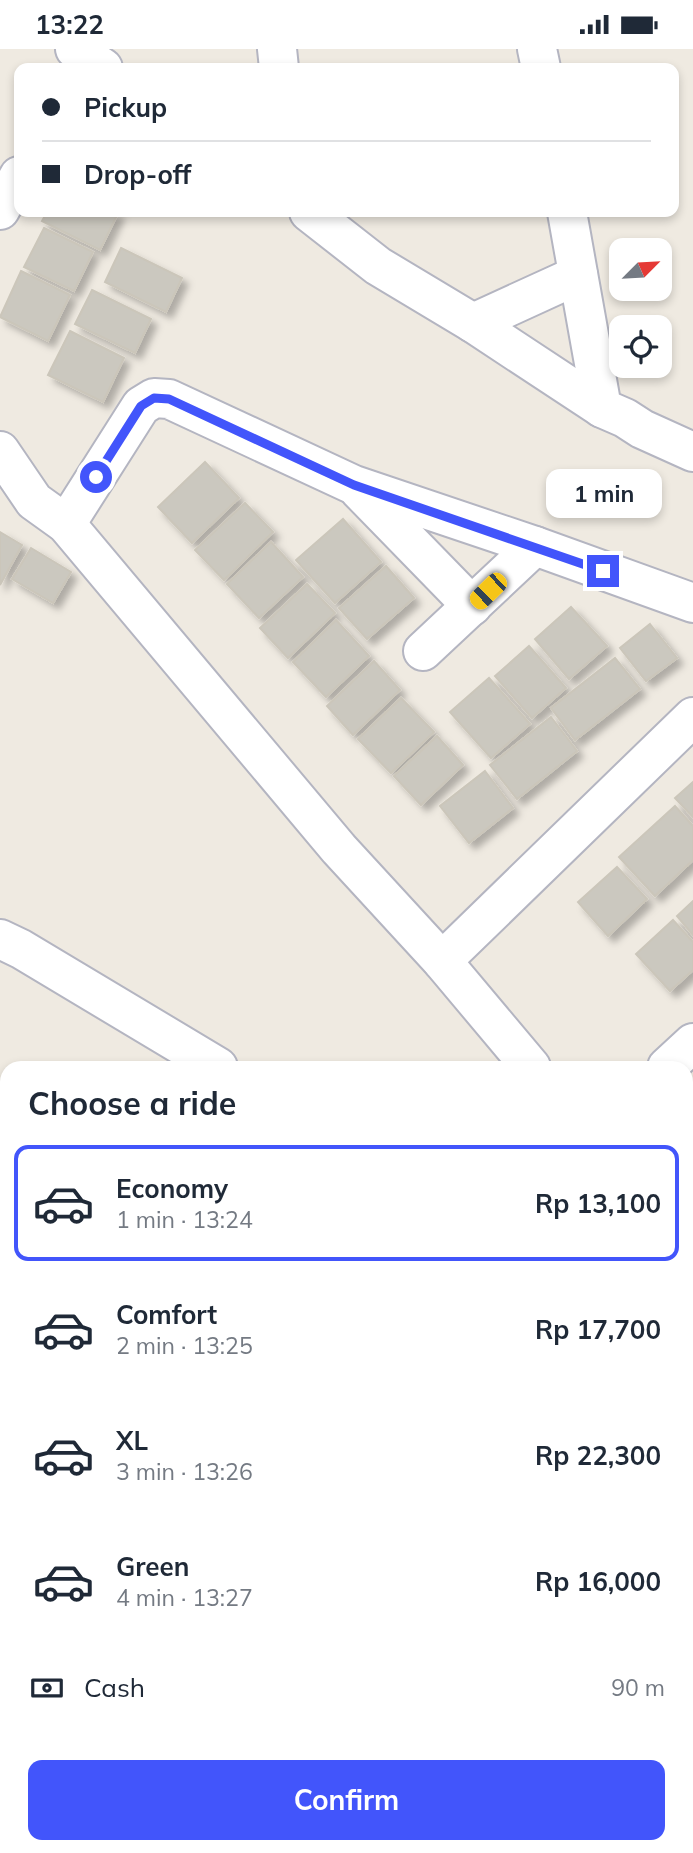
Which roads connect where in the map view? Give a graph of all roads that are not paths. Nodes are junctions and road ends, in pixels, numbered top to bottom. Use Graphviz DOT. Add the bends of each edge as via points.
graph roads {
  1 [pos="75,49"];
  2 [pos="96,63"];
  3 [pos="14,185"];
  4 [pos="0,209"];
  5 [pos="316,217"];
  6 [pos="567,217"];
  7 [pos="578,275"];
  8 [pos="473,324"];
  9 [pos="602,408"];
  10 [pos="0,451"];
  11 [pos="693,452"];
  12 [pos="0,485"];
  13 [pos="354,485"];
  14 [pos="34,501"];
  15 [pos="66,524"];
  16 [pos="535,546"];
  17 [pos="693,603"];
  18 [pos="472,606"];
  19 [pos="423,650"];
  20 [pos="693,717"];
  21 [pos="0,939"];
  22 [pos="442,961"];
  23 [pos="693,1043"];
  24 [pos="208,1061"];
  25 [pos="522,1061"];
  26 [pos="674,1061"];
  1 -- 2 [label="street"];
  3 -- 4 [label="street"];
  5 -- 8 [label="street" via="378,265"];
  6 -- 7 [label="street"];
  7 -- 8 [label="street"];
  7 -- 9 [label="street"];
  8 -- 9 [label="street"];
  9 -- 11 [label="street"];
  10 -- 14 [label="street"];
  12 -- 14 [label="street"];
  13 -- 15 [label="street" via="169,399 154,398 141,406"];
  13 -- 16 [label="street"];
  13 -- 18 [label="street"];
  14 -- 15 [label="street"];
  15 -- 22 [label="street" via="339,849"];
  16 -- 17 [label="street"];
  16 -- 18 [label="street"];
  18 -- 19 [label="street"];
  20 -- 22 [label="street"];
  21 -- 24 [label="street"];
  22 -- 25 [label="street"];
  23 -- 26 [label="street"];
}
